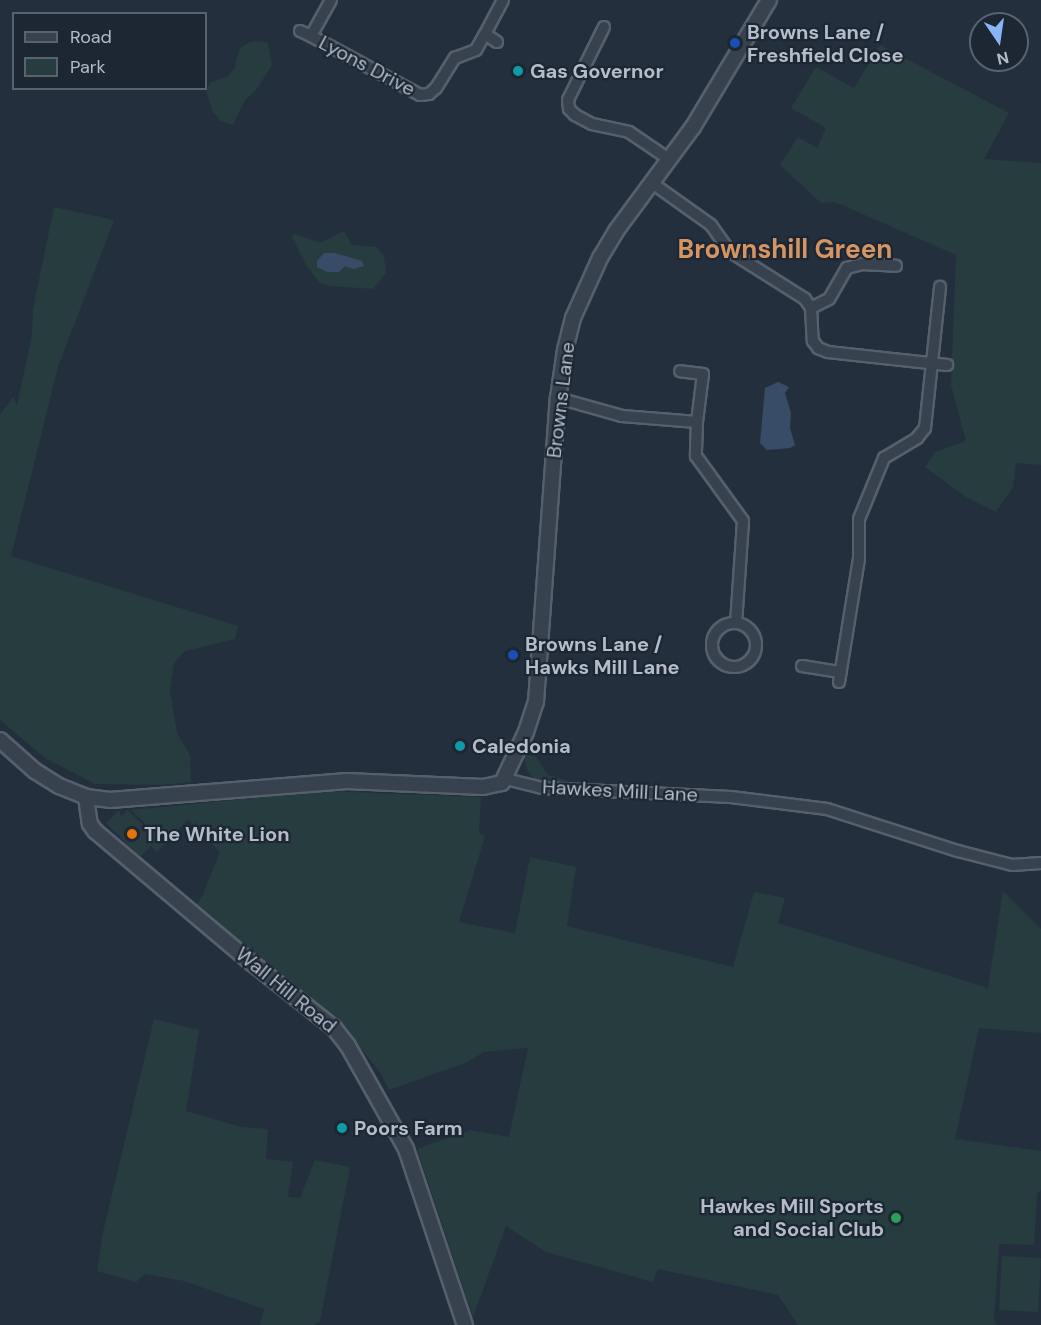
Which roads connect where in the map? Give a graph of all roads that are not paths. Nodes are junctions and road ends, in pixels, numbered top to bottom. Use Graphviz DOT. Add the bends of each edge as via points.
graph roads {
  1 [pos="331,0"];
  2 [pos="503,0"];
  3 [pos="769,0"];
  4 [pos="604,27"];
  5 [pos="300,31"];
  6 [pos="485,34"];
  7 [pos="310,36"];
  8 [pos="497,42"];
  9 [pos="670,160"];
  10 [pos="652,183"];
  11 [pos="896,266"];
  12 [pos="940,287"];
  13 [pos="811,308"];
  14 [pos="930,363"];
  15 [pos="946,365"];
  16 [pos="680,370"];
  17 [pos="558,398"];
  18 [pos="697,422"];
  19 [pos="736,623"];
  20 [pos="802,666"];
  21 [pos="0,740"];
  22 [pos="506,779"];
  23 [pos="86,797"];
  24 [pos="1041,863"];
  25 [pos="465,1325"];
  1 -- 7 [label="street, Lyons Drive"];
  2 -- 6 [label="street"];
  3 -- 9 [label="street, Browns Lane" via="702,115"];
  4 -- 9 [label="street" via="568,100 569,109 592,124 629,132"];
  5 -- 7 [label="street, Lyons Drive"];
  6 -- 7 [label="street, Lyons Drive" via="476,50 455,58 436,88 420,95"];
  6 -- 8 [label="street"];
  9 -- 10 [label="street, Browns Lane"];
  10 -- 13 [label="street" via="711,225 729,251 800,294"];
  10 -- 17 [label="street, Browns Lane" via="616,231 586,286 565,350"];
  11 -- 13 [label="street" via="862,264 847,268 829,300"];
  12 -- 14 [label="street"];
  13 -- 14 [label="street" via="813,341 822,350"];
  14 -- 15 [label="street"];
  14 -- 20 [label="street" via="922,434 884,458 859,519 859,559 840,677"];
  16 -- 18 [label="street" via="703,374"];
  17 -- 18 [label="street" via="622,416"];
  17 -- 22 [label="street, Browns Lane" via="538,684 532,717"];
  18 -- 19 [label="street" via="696,456 743,521"];
  19 -- 19 [label="street" via="721,627 712,641 715,657 729,667 746,664 756,649 752,632"];
  21 -- 23 [label="street" via="35,771"];
  22 -- 23 [label="street, Hawkes Mill Lane" via="483,787 347,781 110,800"];
  22 -- 24 [label="street, Hawkes Mill Lane" via="542,788 731,797 827,809 1012,865"];
  23 -- 25 [label="street, Wall Hill Road" via="90,824 95,831 334,1028 348,1046 406,1149"];
}
